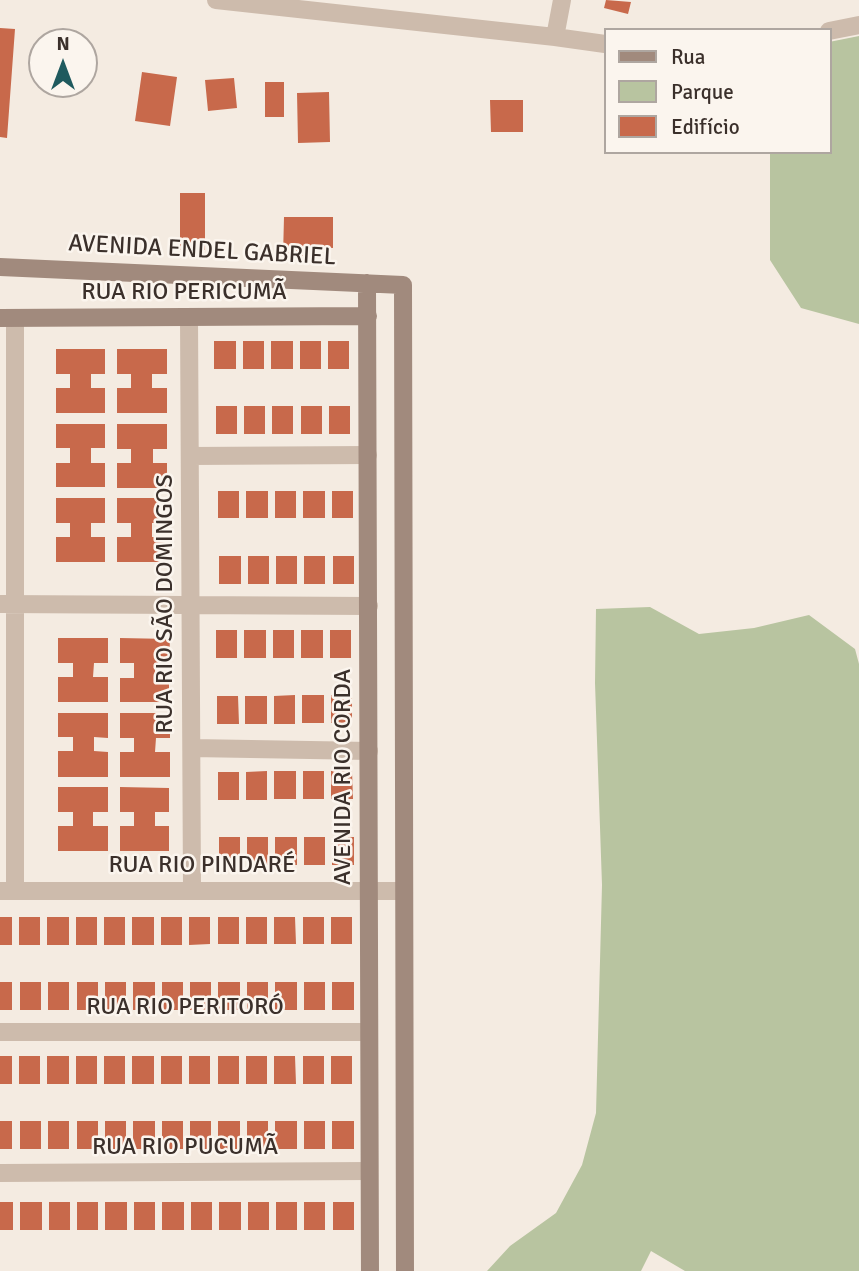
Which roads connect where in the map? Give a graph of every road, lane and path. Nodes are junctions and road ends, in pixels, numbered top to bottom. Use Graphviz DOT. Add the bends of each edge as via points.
graph roads {
  1 [pos="216,0"];
  2 [pos="562,0"];
  3 [pos="859,25"];
  4 [pos="831,31"];
  5 [pos="555,37"];
  6 [pos="604,44"];
  7 [pos="0,267"];
  8 [pos="367,283"];
  9 [pos="368,316"];
  10 [pos="189,317"];
  11 [pos="8,318"];
  12 [pos="368,455"];
  13 [pos="190,456"];
  14 [pos="8,604"];
  15 [pos="191,605"];
  16 [pos="369,606"];
  17 [pos="191,748"];
  18 [pos="369,751"];
  19 [pos="192,890"];
  20 [pos="369,890"];
  21 [pos="7,891"];
  22 [pos="404,891"];
  23 [pos="0,1032"];
  24 [pos="369,1032"];
  25 [pos="369,1171"];
  26 [pos="0,1173"];
  27 [pos="370,1271"];
  28 [pos="405,1271"];
  1 -- 5 [label="street"];
  2 -- 5 [label="street"];
  3 -- 4 [label="street"];
  5 -- 6 [label="street"];
  7 -- 8 [label="street, AVENIDA ENDEL GABRIEL"];
  8 -- 9 [label="street, AVENIDA RIO CORDA"];
  8 -- 22 [label="street, AVENIDA ENDEL GABRIEL" via="402,285"];
  9 -- 10 [label="street, RUA RIO PERICUMÃ"];
  9 -- 12 [label="street, AVENIDA RIO CORDA"];
  10 -- 11 [label="street, RUA RIO PERICUMÃ"];
  10 -- 13 [label="street, RUA RIO SÃO DOMINGOS"];
  11 -- 14 [label="street"];
  12 -- 13 [label="street"];
  12 -- 16 [label="street, AVENIDA RIO CORDA"];
  13 -- 15 [label="street, RUA RIO SÃO DOMINGOS"];
  14 -- 15 [label="street"];
  14 -- 21 [label="street"];
  15 -- 16 [label="street"];
  15 -- 17 [label="street, RUA RIO SÃO DOMINGOS"];
  16 -- 18 [label="street, AVENIDA RIO CORDA"];
  17 -- 18 [label="street"];
  17 -- 19 [label="street, RUA RIO SÃO DOMINGOS"];
  18 -- 20 [label="street, AVENIDA RIO CORDA"];
  19 -- 20 [label="street, RUA RIO PINDARÉ"];
  19 -- 21 [label="street, RUA RIO PINDARÉ"];
  20 -- 22 [label="street, RUA RIO PINDARÉ"];
  20 -- 24 [label="street, AVENIDA RIO CORDA"];
  22 -- 28 [label="street"];
  23 -- 24 [label="street, RUA RIO PERITORÓ"];
  24 -- 25 [label="street, AVENIDA RIO CORDA"];
  25 -- 26 [label="street, RUA RIO PUCUMÃ"];
  25 -- 27 [label="street, AVENIDA RIO CORDA"];
}
